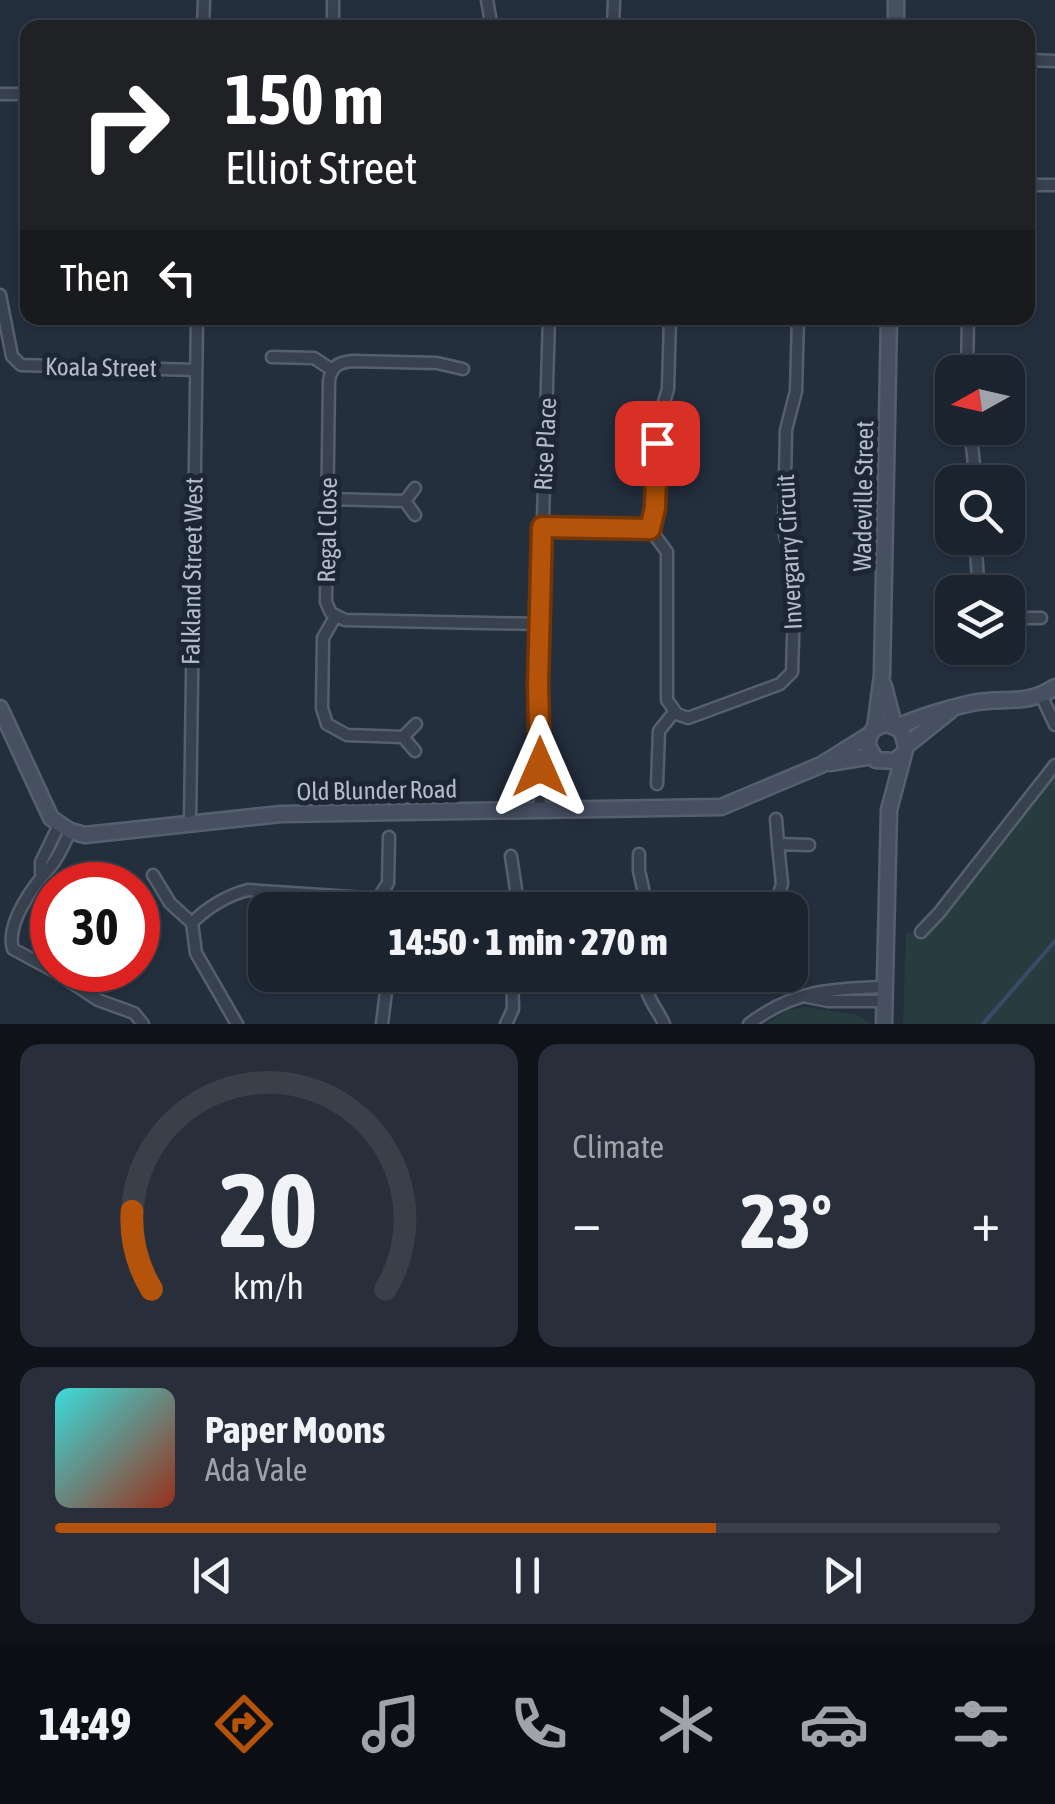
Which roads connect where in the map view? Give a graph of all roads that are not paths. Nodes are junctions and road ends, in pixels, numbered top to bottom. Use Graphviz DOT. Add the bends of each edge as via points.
graph roads {
  1 [pos="0,295"];
  2 [pos="197,325"];
  3 [pos="549,325"];
  4 [pos="670,325"];
  5 [pos="798,325"];
  6 [pos="888,325"];
  7 [pos="968,325"];
  8 [pos="967,355"];
  9 [pos="272,357"];
  10 [pos="463,369"];
  11 [pos="196,370"];
  12 [pos="332,370"];
  13 [pos="415,488"];
  14 [pos="327,500"];
  15 [pos="405,501"];
  16 [pos="414,515"];
  17 [pos="542,527"];
  18 [pos="650,529"];
  19 [pos="335,617"];
  20 [pos="1025,618"];
  21 [pos="1041,618"];
  22 [pos="540,624"];
  23 [pos="882,675"];
  24 [pos="1048,691"];
  25 [pos="0,708"];
  26 [pos="952,710"];
  27 [pos="675,712"];
  28 [pos="416,724"];
  29 [pos="1055,725"];
  30 [pos="895,726"];
  31 [pos="872,732"];
  32 [pos="404,737"];
  33 [pos="905,750"];
  34 [pos="414,752"];
  35 [pos="874,758"];
  36 [pos="822,765"];
  37 [pos="1055,766"];
  38 [pos="658,784"];
  39 [pos="889,810"];
  40 [pos="540,811"];
  41 [pos="776,819"];
  42 [pos="190,824"];
  43 [pos="64,828"];
  44 [pos="389,838"];
  45 [pos="778,844"];
  46 [pos="810,845"];
  47 [pos="640,854"];
  48 [pos="511,856"];
  49 [pos="160,887"];
  50 [pos="314,892"];
  51 [pos="385,892"];
  52 [pos="516,892"];
  53 [pos="644,892"];
  54 [pos="780,892"];
  55 [pos="192,923"];
  56 [pos="921,932"];
  57 [pos="13,949"];
  58 [pos="1,954"];
  59 [pos="386,992"];
  60 [pos="513,992"];
  61 [pos="646,992"];
  62 [pos="884,994"];
  63 [pos="143,1024"];
  64 [pos="237,1024"];
  65 [pos="382,1024"];
  66 [pos="506,1024"];
  67 [pos="664,1024"];
  68 [pos="750,1024"];
  69 [pos="884,1024"];
  1 -- 11 [label="street, Koala Street" via="12,356 21,364"];
  2 -- 11 [label="street, Falkland Street West"];
  3 -- 17 [label="street, Rise Place"];
  4 -- 18 [label="street"];
  5 -- 27 [label="street, Invergarry Circuit" via="784,531 795,573 792,672 780,684 697,716"];
  6 -- 23 [label="main road, Wadeville Street"];
  7 -- 8 [label="street"];
  9 -- 12 [label="street" via="314,358"];
  10 -- 12 [label="street" via="352,362"];
  11 -- 42 [label="street, Falkland Street West"];
  12 -- 14 [label="street, Regal Close"];
  13 -- 15 [label="street"];
  14 -- 15 [label="street"];
  14 -- 19 [label="street, Regal Close" via="326,602"];
  15 -- 16 [label="street"];
  17 -- 18 [label="street"];
  17 -- 22 [label="street, Rise Place"];
  18 -- 27 [label="street" via="667,552 666,690"];
  19 -- 22 [label="street, Regal Close"];
  19 -- 32 [label="street" via="324,638 327,724 348,735"];
  20 -- 21 [label="street"];
  22 -- 40 [label="street, Rise Place"];
  23 -- 30 [label="main road, Wadeville Street"];
  23 -- 31 [label="main road, Wadeville Street"];
  24 -- 26 [label="main road"];
  24 -- 29 [label="street"];
  25 -- 43 [label="main road" via="46,808"];
  26 -- 30 [label="main road"];
  26 -- 33 [label="main road"];
  27 -- 38 [label="street" via="659,730"];
  28 -- 32 [label="street"];
  30 -- 31 [label="main road"];
  30 -- 33 [label="main road"];
  31 -- 35 [label="main road" via="868,746"];
  31 -- 36 [label="main road, Old Blunder Road"];
  32 -- 34 [label="street"];
  33 -- 35 [label="main road" via="888,763"];
  33 -- 39 [label="main road"];
  35 -- 36 [label="main road, Old Blunder Road"];
  35 -- 39 [label="main road"];
  36 -- 40 [label="main road, Old Blunder Road" via="720,808"];
  37 -- 56 [label="street"];
  39 -- 62 [label="main road"];
  40 -- 42 [label="main road, Old Blunder Road" via="281,814"];
  41 -- 45 [label="street"];
  42 -- 43 [label="main road, Old Blunder Road" via="101,835"];
  43 -- 57 [label="street" via="40,862 41,873 10,932"];
  44 -- 51 [label="street"];
  45 -- 46 [label="street"];
  45 -- 54 [label="street"];
  47 -- 53 [label="street"];
  48 -- 52 [label="street"];
  49 -- 55 [label="street"];
  50 -- 55 [label="street" via="236,893"];
  55 -- 64 [label="street" via="196,953"];
  57 -- 58 [label="street"];
  57 -- 63 [label="street"];
  59 -- 65 [label="street"];
  60 -- 66 [label="street"];
  61 -- 67 [label="street"];
  62 -- 68 [label="street" via="828,1001 807,996"];
  62 -- 69 [label="main road"];
}
